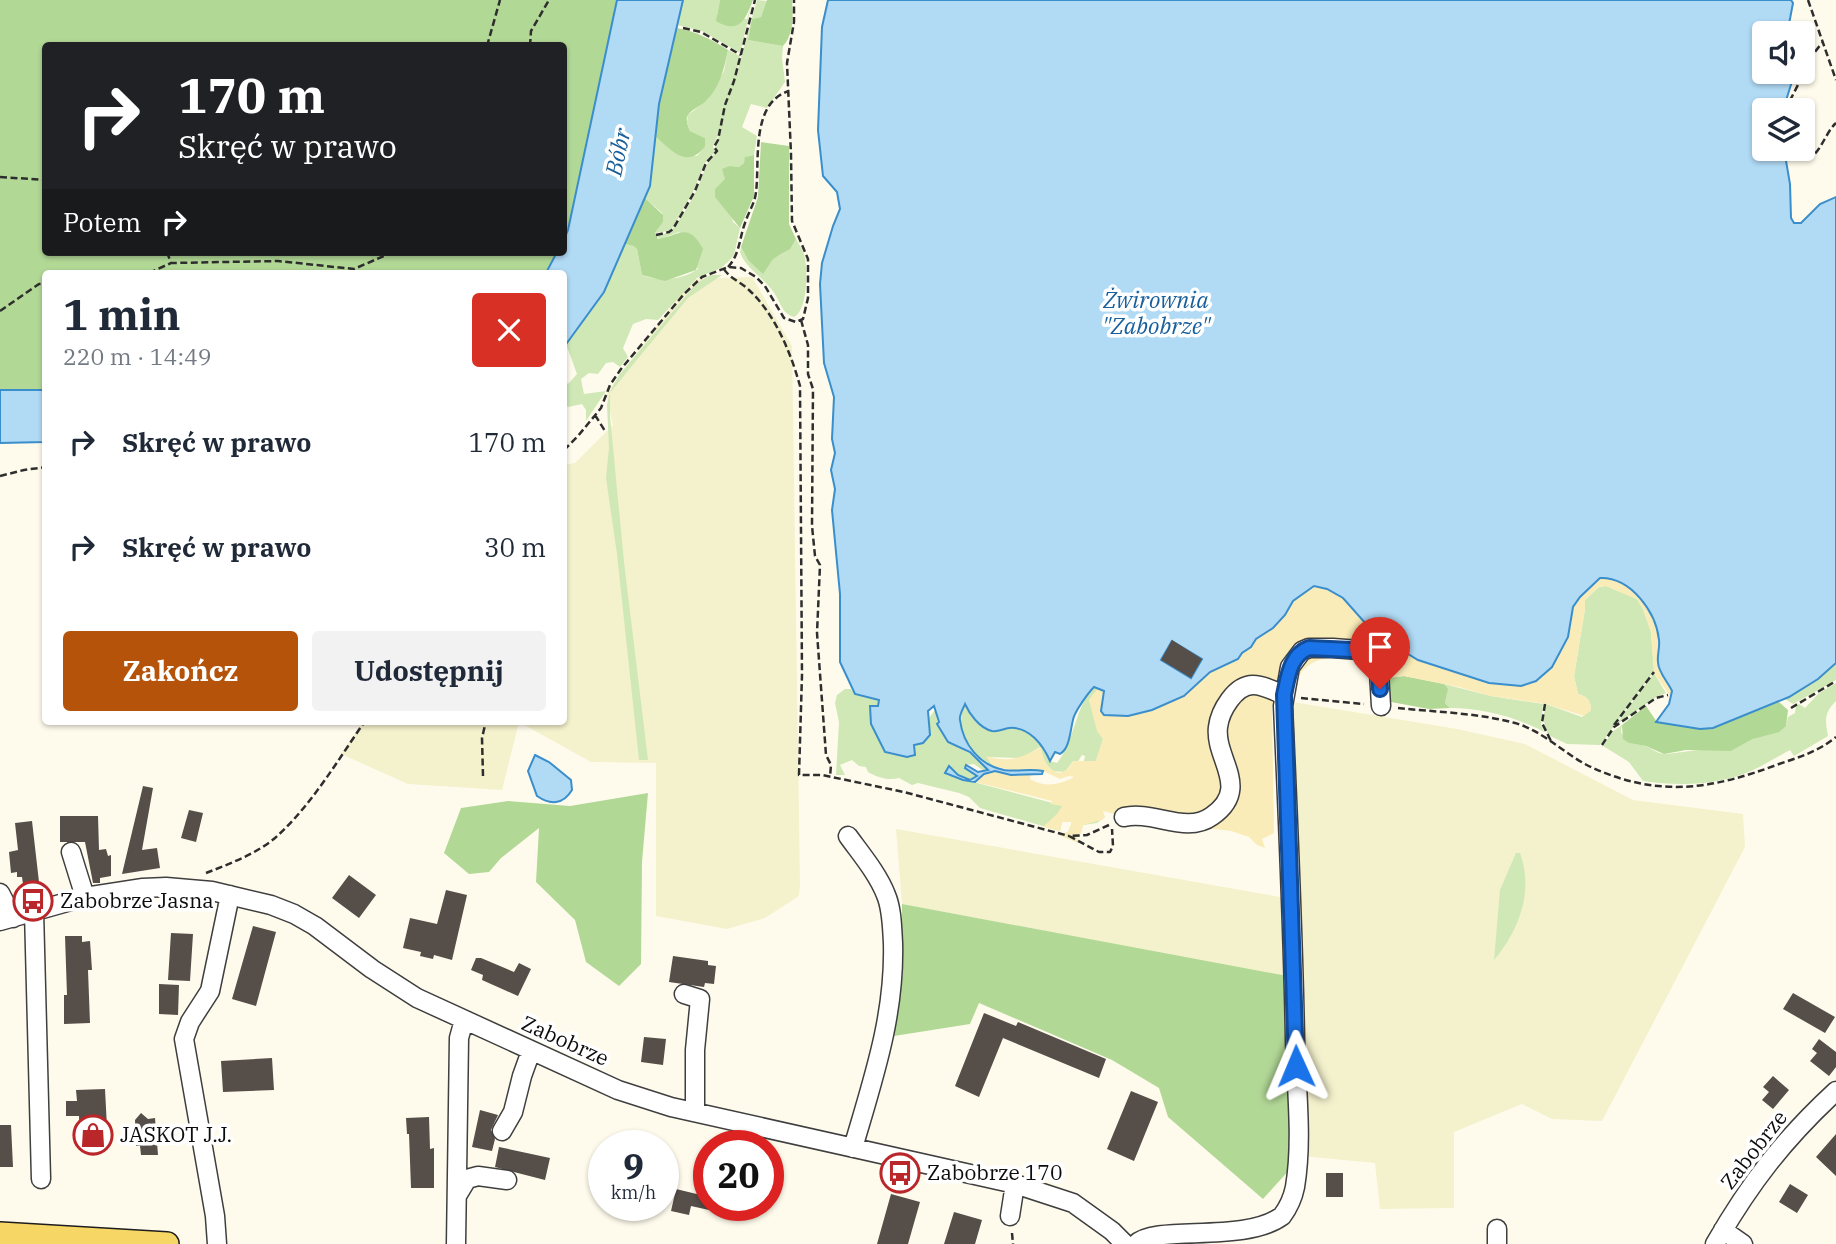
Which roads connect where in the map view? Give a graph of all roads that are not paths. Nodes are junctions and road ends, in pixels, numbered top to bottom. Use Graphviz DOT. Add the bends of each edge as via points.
graph roads {
  1 [pos="1284,695"];
  2 [pos="1381,706"];
  3 [pos="1124,817"];
  4 [pos="848,836"];
  5 [pos="71,852"];
  6 [pos="0,893"];
  7 [pos="230,895"];
  8 [pos="85,897"];
  9 [pos="34,911"];
  10 [pos="6,920"];
  11 [pos="684,993"];
  12 [pos="464,1020"];
  13 [pos="531,1051"];
  14 [pos="1836,1091"];
  15 [pos="695,1112"];
  16 [pos="502,1131"];
  17 [pos="853,1148"];
  18 [pos="41,1179"];
  19 [pos="507,1180"];
  20 [pos="1015,1184"];
  21 [pos="458,1194"];
  22 [pos="1010,1216"];
  23 [pos="0,1234"];
  24 [pos="1719,1237"];
  25 [pos="37,1240"];
  26 [pos="1180,1242"];
  27 [pos="167,1244"];
  28 [pos="218,1244"];
  29 [pos="456,1244"];
  30 [pos="1125,1244"];
  31 [pos="1136,1244"];
  32 [pos="1743,1244"];
  1 -- 2 [label="street" via="1290,667 1305,649 1367,649 1377,664"];
  1 -- 3 [label="street" via="1252,684 1228,703 1218,736 1230,788 1213,816 1194,823"];
  1 -- 26 [label="street" via="1298,1153 1294,1189 1273,1224 1244,1236"];
  4 -- 17 [label="street" via="886,894 893,951 886,1032"];
  5 -- 8 [label="street"];
  6 -- 10 [label="street"];
  7 -- 8 [label="street, Zabobrze" via="166,887"];
  7 -- 12 [label="street, Zabobrze" via="294,914 397,987"];
  7 -- 28 [label="street" via="210,991 184,1039"];
  8 -- 9 [label="street, Zabobrze"];
  9 -- 10 [label="street, Zabobrze"];
  9 -- 18 [label="street"];
  11 -- 15 [label="street" via="700,999"];
  12 -- 13 [label="street, Zabobrze"];
  12 -- 21 [label="street" via="459,1038"];
  13 -- 15 [label="street, Zabobrze" via="618,1090"];
  13 -- 16 [label="street" via="513,1112"];
  14 -- 24 [label="street, Zabobrze" via="1764,1167"];
  15 -- 17 [label="street, Zabobrze"];
  17 -- 20 [label="street, Zabobrze"];
  19 -- 21 [label="street" via="467,1179"];
  20 -- 22 [label="street"];
  20 -- 30 [label="street, Zabobrze" via="1073,1203"];
  21 -- 29 [label="street"];
  23 -- 25 [label="main road"];
  24 -- 32 [label="street"];
  25 -- 27 [label="main road"];
  26 -- 31 [label="street" via="1153,1237"];
}
